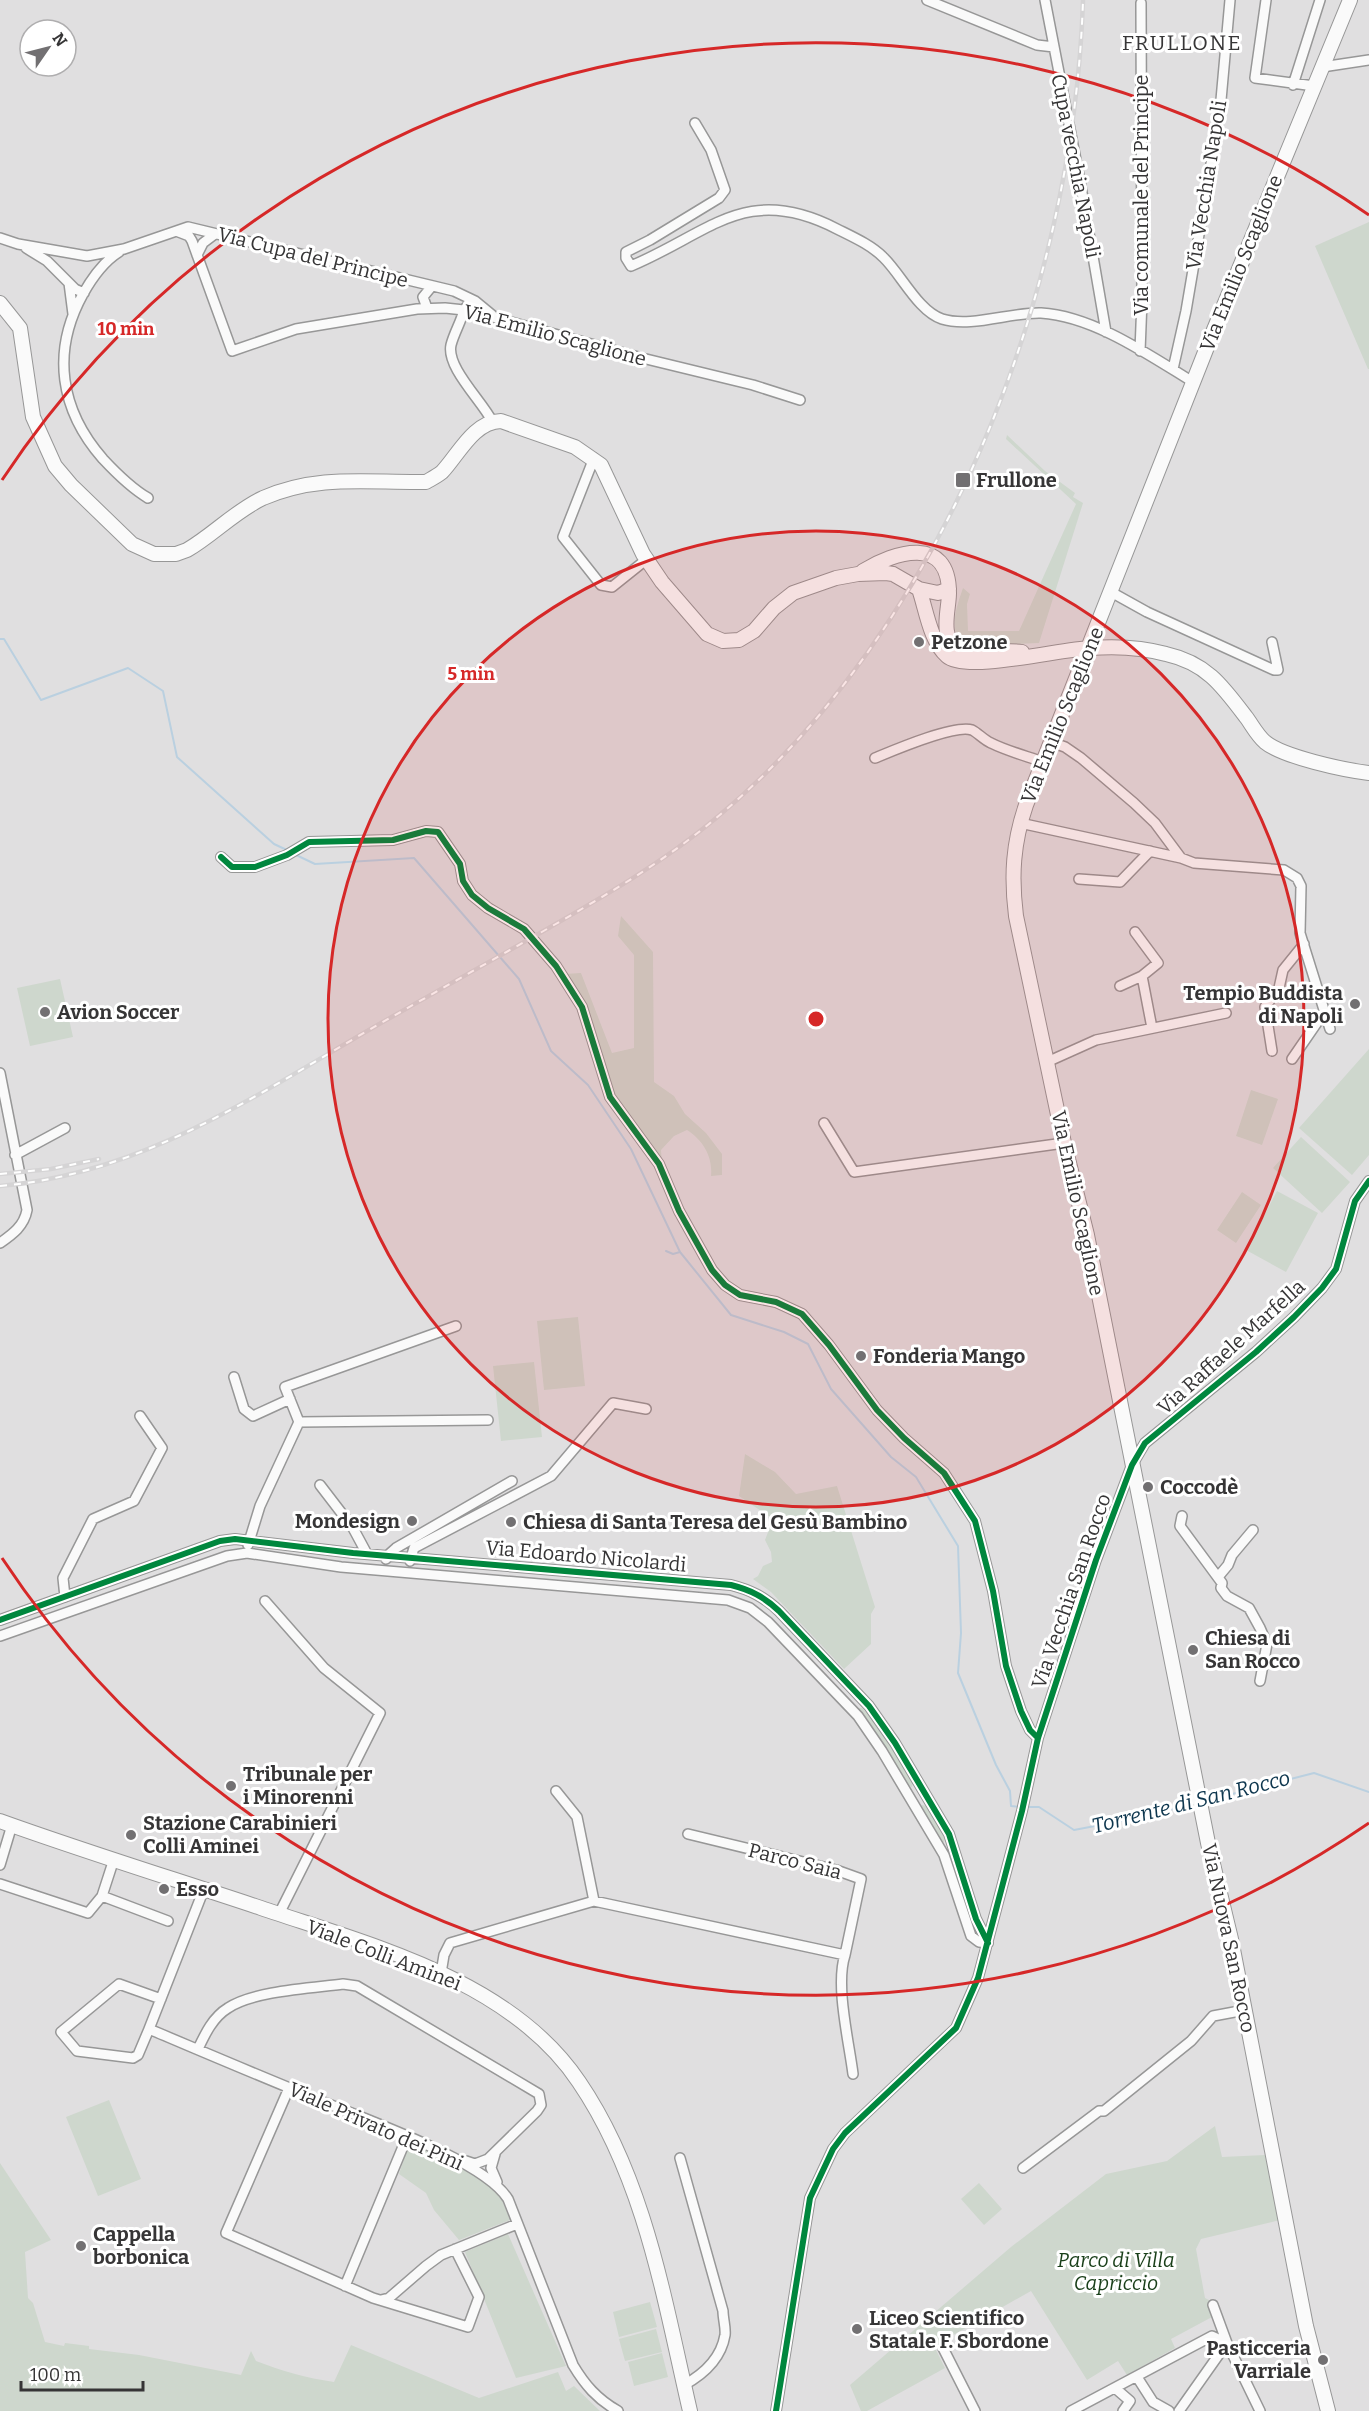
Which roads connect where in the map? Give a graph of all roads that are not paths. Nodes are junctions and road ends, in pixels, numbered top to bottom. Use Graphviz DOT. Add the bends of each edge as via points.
graph roads {
  1 [pos="927,0"];
  2 [pos="1045,0"];
  3 [pos="1230,0"];
  4 [pos="1266,0"];
  5 [pos="1320,0"];
  6 [pos="1350,0"];
  7 [pos="1141,3"];
  8 [pos="1053,47"];
  9 [pos="1369,60"];
  10 [pos="1322,67"];
  11 [pos="1293,85"];
  12 [pos="1314,86"];
  13 [pos="695,123"];
  14 [pos="176,231"];
  15 [pos="215,234"];
  16 [pos="0,238"];
  17 [pos="18,244"];
  18 [pos="124,249"];
  19 [pos="52,251"];
  20 [pos="197,255"];
  21 [pos="87,256"];
  22 [pos="47,261"];
  23 [pos="97,272"];
  24 [pos="68,281"];
  25 [pos="432,286"];
  26 [pos="84,293"];
  27 [pos="469,297"];
  28 [pos="0,303"];
  29 [pos="427,308"];
  30 [pos="464,310"];
  31 [pos="73,316"];
  32 [pos="496,318"];
  33 [pos="1106,332"];
  34 [pos="1140,351"];
  35 [pos="1173,369"];
  36 [pos="1193,382"];
  37 [pos="800,400"];
  38 [pos="492,421"];
  39 [pos="594,458"];
  40 [pos="148,498"];
  41 [pos="647,560"];
  42 [pos="858,574"];
  43 [pos="949,588"];
  44 [pos="919,589"];
  45 [pos="1111,592"];
  46 [pos="1272,642"];
  47 [pos="1088,648"];
  48 [pos="1030,655"];
  49 [pos="1051,742"];
  50 [pos="874,758"];
  51 [pos="1043,762"];
  52 [pos="1369,772"];
  53 [pos="1020,823"];
  54 [pos="1150,851"];
  55 [pos="221,857"];
  56 [pos="1181,858"];
  57 [pos="1079,879"];
  58 [pos="1135,932"];
  59 [pos="1304,944"];
  60 [pos="1142,976"];
  61 [pos="1120,986"];
  62 [pos="1325,1011"];
  63 [pos="1226,1012"];
  64 [pos="1152,1028"];
  65 [pos="1330,1029"];
  66 [pos="1272,1051"];
  67 [pos="1292,1059"];
  68 [pos="1047,1062"];
  69 [pos="0,1073"];
  70 [pos="824,1123"];
  71 [pos="65,1128"];
  72 [pos="1064,1143"];
  73 [pos="15,1155"];
  74 [pos="1369,1181"];
  75 [pos="0,1243"];
  76 [pos="456,1326"];
  77 [pos="234,1377"];
  78 [pos="290,1399"];
  79 [pos="646,1409"];
  80 [pos="140,1416"];
  81 [pos="488,1420"];
  82 [pos="298,1422"];
  83 [pos="1132,1464"];
  84 [pos="512,1481"];
  85 [pos="320,1485"];
  86 [pos="1182,1516"];
  87 [pos="1253,1530"];
  88 [pos="248,1540"];
  89 [pos="247,1553"];
  90 [pos="367,1554"];
  91 [pos="387,1556"];
  92 [pos="410,1558"];
  93 [pos="385,1570"];
  94 [pos="408,1573"];
  95 [pos="1218,1577"];
  96 [pos="65,1597"];
  97 [pos="265,1601"];
  98 [pos="0,1620"];
  99 [pos="0,1636"];
  100 [pos="817,1651"];
  101 [pos="806,1662"];
  102 [pos="1260,1681"];
  103 [pos="850,1686"];
  104 [pos="858,1695"];
  105 [pos="839,1697"];
  106 [pos="849,1708"];
  107 [pos="1038,1738"];
  108 [pos="556,1791"];
  109 [pos="924,1791"];
  110 [pos="911,1798"];
  111 [pos="6,1823"];
  112 [pos="688,1834"];
  113 [pos="114,1859"];
  114 [pos="0,1864"];
  115 [pos="0,1884"];
  116 [pos="204,1889"];
  117 [pos="102,1896"];
  118 [pos="594,1901"];
  119 [pos="279,1914"];
  120 [pos="168,1921"];
  121 [pos="988,1943"];
  122 [pos="845,1955"];
  123 [pos="441,1973"];
  124 [pos="161,1999"];
  125 [pos="1245,2010"];
  126 [pos="149,2029"];
  127 [pos="198,2049"];
  128 [pos="853,2074"];
  129 [pos="289,2088"];
  130 [pos="407,2137"];
  131 [pos="495,2154"];
  132 [pos="680,2158"];
  133 [pos="455,2159"];
  134 [pos="1023,2168"];
  135 [pos="503,2191"];
  136 [pos="518,2224"];
  137 [pos="455,2249"];
  138 [pos="345,2286"];
  139 [pos="381,2300"];
  140 [pos="1214,2305"];
  141 [pos="1227,2343"];
  142 [pos="943,2348"];
  143 [pos="1137,2376"];
  144 [pos="684,2385"];
  145 [pos="1115,2388"];
  146 [pos="618,2411"];
  147 [pos="690,2411"];
  148 [pos="776,2411"];
  149 [pos="975,2411"];
  150 [pos="1071,2411"];
  151 [pos="1123,2411"];
  152 [pos="1169,2411"];
  153 [pos="1179,2411"];
  154 [pos="1260,2411"];
  155 [pos="1328,2411"];
  1 -- 8 [label="street" via="1037,45"];
  2 -- 8 [label="street, Cupa vecchia Napoli"];
  3 -- 35 [label="street, Via Vecchia Napoli" via="1220,111"];
  4 -- 11 [label="street" via="1255,78"];
  5 -- 11 [label="street"];
  6 -- 10 [label="main road, Via Emilio Scaglione"];
  7 -- 34 [label="street, Via comunale del Principe"];
  8 -- 33 [label="street, Cupa vecchia Napoli"];
  9 -- 10 [label="street"];
  10 -- 12 [label="main road, Via Emilio Scaglione"];
  11 -- 12 [label="street"];
  12 -- 36 [label="main road, Via Emilio Scaglione"];
  13 -- 33 [label="street" via="711,150 725,190 719,198 626,252 631,266 742,213 786,211 827,224 874,250 914,295 942,319 961,321 1043,313"];
  14 -- 15 [label="street, Via Cupa del Principe" via="188,227"];
  14 -- 18 [label="street, Via Cupa del Principe"];
  14 -- 20 [label="street, Via Emilio Scaglione" via="189,236"];
  15 -- 20 [label="street" via="203,243"];
  15 -- 25 [label="street, Via Cupa del Principe"];
  16 -- 17 [label="street, Via Cupa del Principe"];
  17 -- 19 [label="street, Via Cupa del Principe"];
  17 -- 22 [label="street"];
  18 -- 21 [label="street, Via Cupa del Principe"];
  18 -- 23 [label="street, Via Cupa del Principe"];
  19 -- 21 [label="street, Via Cupa del Principe"];
  19 -- 22 [label="street"];
  20 -- 29 [label="street, Via Emilio Scaglione" via="232,351 296,329"];
  21 -- 23 [label="street" via="96,262"];
  22 -- 24 [label="street"];
  23 -- 26 [label="street, Via Cupa del Principe"];
  24 -- 26 [label="street"];
  24 -- 31 [label="street"];
  25 -- 27 [label="street, Via Cupa del Principe"];
  25 -- 29 [label="street" via="423,297"];
  26 -- 31 [label="street, Via Cupa del Principe"];
  27 -- 30 [label="street"];
  27 -- 32 [label="street, Via Cupa del Principe"];
  28 -- 38 [label="main road" via="20,328 33,417 55,466 110,525 132,544 154,554 187,550 261,499 299,486 324,481 426,482 440,474 474,434"];
  29 -- 30 [label="street, Via Emilio Scaglione"];
  30 -- 32 [label="street, Via Emilio Scaglione"];
  30 -- 38 [label="street" via="451,344 452,358"];
  31 -- 40 [label="street, Via Cupa del Principe" via="63,362 72,411 100,456 132,488"];
  32 -- 37 [label="street, Via Emilio Scaglione"];
  33 -- 34 [label="street"];
  34 -- 35 [label="street"];
  35 -- 36 [label="street"];
  36 -- 45 [label="main road, Via Emilio Scaglione"];
  38 -- 39 [label="main road" via="547,436"];
  39 -- 41 [label="main road" via="607,473"];
  39 -- 41 [label="street" via="563,537 601,585 612,587"];
  41 -- 42 [label="main road" via="707,634 723,641 739,640 754,631 793,593"];
  42 -- 43 [label="main road" via="899,555 921,551 940,563"];
  42 -- 44 [label="main road" via="893,574"];
  43 -- 44 [label="main road" via="938,593"];
  43 -- 48 [label="main road" via="946,623 954,647 963,652 1008,651"];
  44 -- 48 [label="main road" via="939,646 949,658 971,662"];
  45 -- 46 [label="street" via="1146,612 1278,670"];
  45 -- 47 [label="main road, Via Emilio Scaglione"];
  47 -- 48 [label="main road"];
  47 -- 49 [label="main road, Via Emilio Scaglione"];
  47 -- 52 [label="main road" via="1144,649 1189,660 1213,676 1262,738 1275,748"];
  49 -- 51 [label="main road, Via Emilio Scaglione"];
  49 -- 56 [label="street" via="1081,758 1134,803"];
  50 -- 51 [label="street" via="919,741 972,730 998,747"];
  51 -- 53 [label="main road, Via Emilio Scaglione"];
  53 -- 54 [label="street"];
  53 -- 68 [label="main road, Via Emilio Scaglione" via="1012,887"];
  54 -- 56 [label="street"];
  54 -- 57 [label="street" via="1120,882"];
  55 -- 107 [label="street" via="232,867 255,867 309,842 393,840 426,831 438,832 460,864 472,896 524,929 556,966 582,1007 610,1097 659,1164 679,1211 712,1270 740,1295 776,1302 802,1314 877,1410 944,1473 975,1521 1006,1666 1021,1710"];
  56 -- 59 [label="street" via="1194,863 1293,873 1301,886 1300,933"];
  58 -- 60 [label="street" via="1158,963"];
  59 -- 62 [label="street"];
  59 -- 66 [label="street" via="1283,970 1279,988 1265,1007"];
  60 -- 61 [label="street"];
  60 -- 64 [label="street"];
  62 -- 65 [label="street"];
  62 -- 67 [label="street"];
  63 -- 64 [label="street"];
  64 -- 68 [label="street" via="1096,1040"];
  68 -- 72 [label="main road, Via Emilio Scaglione"];
  69 -- 73 [label="street"];
  70 -- 72 [label="street" via="854,1172"];
  71 -- 73 [label="street"];
  72 -- 83 [label="main road, Via Emilio Scaglione" via="1087,1235"];
  73 -- 75 [label="street" via="26,1216 19,1229"];
  74 -- 83 [label="street, Via Raffaele Marfella" via="1355,1201 1336,1269 1322,1288 1256,1352 1145,1443"];
  76 -- 78 [label="street" via="285,1387"];
  77 -- 78 [label="street" via="244,1409 253,1416"];
  78 -- 82 [label="street"];
  79 -- 92 [label="street" via="613,1402 551,1476 414,1548"];
  80 -- 96 [label="street" via="162,1448 134,1501 93,1519 63,1578"];
  81 -- 82 [label="street"];
  82 -- 88 [label="street"];
  83 -- 107 [label="street, Via Vecchia San Rocco"];
  83 -- 125 [label="main road, Via Nuova San Rocco"];
  84 -- 91 [label="street"];
  85 -- 90 [label="street" via="353,1528"];
  86 -- 95 [label="street" via="1180,1526"];
  87 -- 95 [label="street"];
  88 -- 89 [label="street"];
  88 -- 90 [label="street, Via Edoardo Nicolardi"];
  88 -- 96 [label="street, Via Edoardo Nicolardi" via="220,1541"];
  89 -- 93 [label="street, Via Edoardo Nicolardi"];
  89 -- 99 [label="street, Via Edoardo Nicolardi" via="227,1556"];
  90 -- 91 [label="street, Via Edoardo Nicolardi"];
  91 -- 92 [label="street, Via Edoardo Nicolardi"];
  91 -- 93 [label="street"];
  92 -- 94 [label="street"];
  92 -- 100 [label="street, Via Edoardo Nicolardi" via="731,1585 767,1600"];
  93 -- 94 [label="street, Via Edoardo Nicolardi"];
  94 -- 101 [label="street, Via Edoardo Nicolardi" via="728,1600 758,1612"];
  95 -- 102 [label="street" via="1227,1596 1249,1608 1267,1644"];
  96 -- 98 [label="street, Via Edoardo Nicolardi"];
  97 -- 119 [label="street" via="324,1668 380,1713"];
  100 -- 101 [label="street"];
  100 -- 103 [label="street, Via Edoardo Nicolardi"];
  101 -- 105 [label="street, Via Edoardo Nicolardi"];
  103 -- 104 [label="street, Via Edoardo Nicolardi"];
  103 -- 105 [label="street"];
  104 -- 106 [label="street" via="857,1702"];
  104 -- 109 [label="street, Via Edoardo Nicolardi" via="890,1735"];
  105 -- 106 [label="street, Via Edoardo Nicolardi"];
  106 -- 110 [label="street, Via Edoardo Nicolardi" via="867,1728"];
  107 -- 121 [label="street, Via Vecchia San Rocco"];
  108 -- 118 [label="street" via="577,1817"];
  109 -- 110 [label="street"];
  109 -- 121 [label="street, Via Edoardo Nicolardi" via="949,1834 976,1919"];
  110 -- 121 [label="street, Via Edoardo Nicolardi" via="944,1855 971,1936"];
  111 -- 113 [label="main road, Viale Colli Aminei"];
  111 -- 114 [label="street"];
  112 -- 122 [label="street, Parco Saia" via="836,1870 861,1880"];
  113 -- 116 [label="main road, Viale Colli Aminei"];
  113 -- 117 [label="street"];
  115 -- 117 [label="street" via="88,1913"];
  116 -- 119 [label="main road, Viale Colli Aminei"];
  116 -- 124 [label="street"];
  117 -- 120 [label="street"];
  118 -- 122 [label="street"];
  118 -- 123 [label="street" via="450,1943"];
  119 -- 123 [label="main road, Viale Colli Aminei"];
  121 -- 148 [label="street, Via Vecchia San Rocco" via="956,2028 844,2133 822,2171 810,2198"];
  122 -- 128 [label="street, Parco Saia" via="841,1984"];
  123 -- 144 [label="main road, Viale Colli Aminei" via="502,2007 532,2029 557,2054 590,2098 615,2145 642,2214"];
  124 -- 126 [label="street"];
  124 -- 126 [label="street" via="119,1983 62,2032 77,2051 133,2058"];
  125 -- 134 [label="street" via="1213,2016 1191,2041 1104,2111"];
  125 -- 155 [label="main road, Via Nuova San Rocco" via="1306,2326"];
  126 -- 127 [label="street, Viale Privato dei Pini"];
  127 -- 129 [label="street, Viale Privato dei Pini"];
  127 -- 131 [label="street" via="215,2019 243,2001 343,1983 357,1986 539,2094 541,2105 537,2111"];
  129 -- 130 [label="street, Viale Privato dei Pini"];
  129 -- 138 [label="street" via="225,2233"];
  130 -- 133 [label="street, Viale Privato dei Pini"];
  130 -- 138 [label="street"];
  131 -- 133 [label="street" via="475,2164"];
  131 -- 135 [label="street" via="490,2168"];
  132 -- 144 [label="street" via="726,2334 716,2359 702,2375"];
  133 -- 135 [label="street, Viale Privato dei Pini" via="489,2178"];
  135 -- 136 [label="street, Viale Privato dei Pini"];
  136 -- 137 [label="street"];
  136 -- 146 [label="street, Viale Privato dei Pini" via="573,2365 594,2395"];
  137 -- 139 [label="street"];
  137 -- 139 [label="street" via="479,2297 468,2327"];
  138 -- 139 [label="street"];
  140 -- 141 [label="street"];
  141 -- 143 [label="street" via="1212,2336"];
  141 -- 153 [label="street"];
  141 -- 154 [label="street"];
  142 -- 149 [label="street"];
  143 -- 145 [label="street"];
  143 -- 152 [label="street" via="1153,2402"];
  144 -- 147 [label="main road, Viale Colli Aminei"];
  145 -- 150 [label="street"];
  145 -- 151 [label="street" via="1130,2401"];
}
